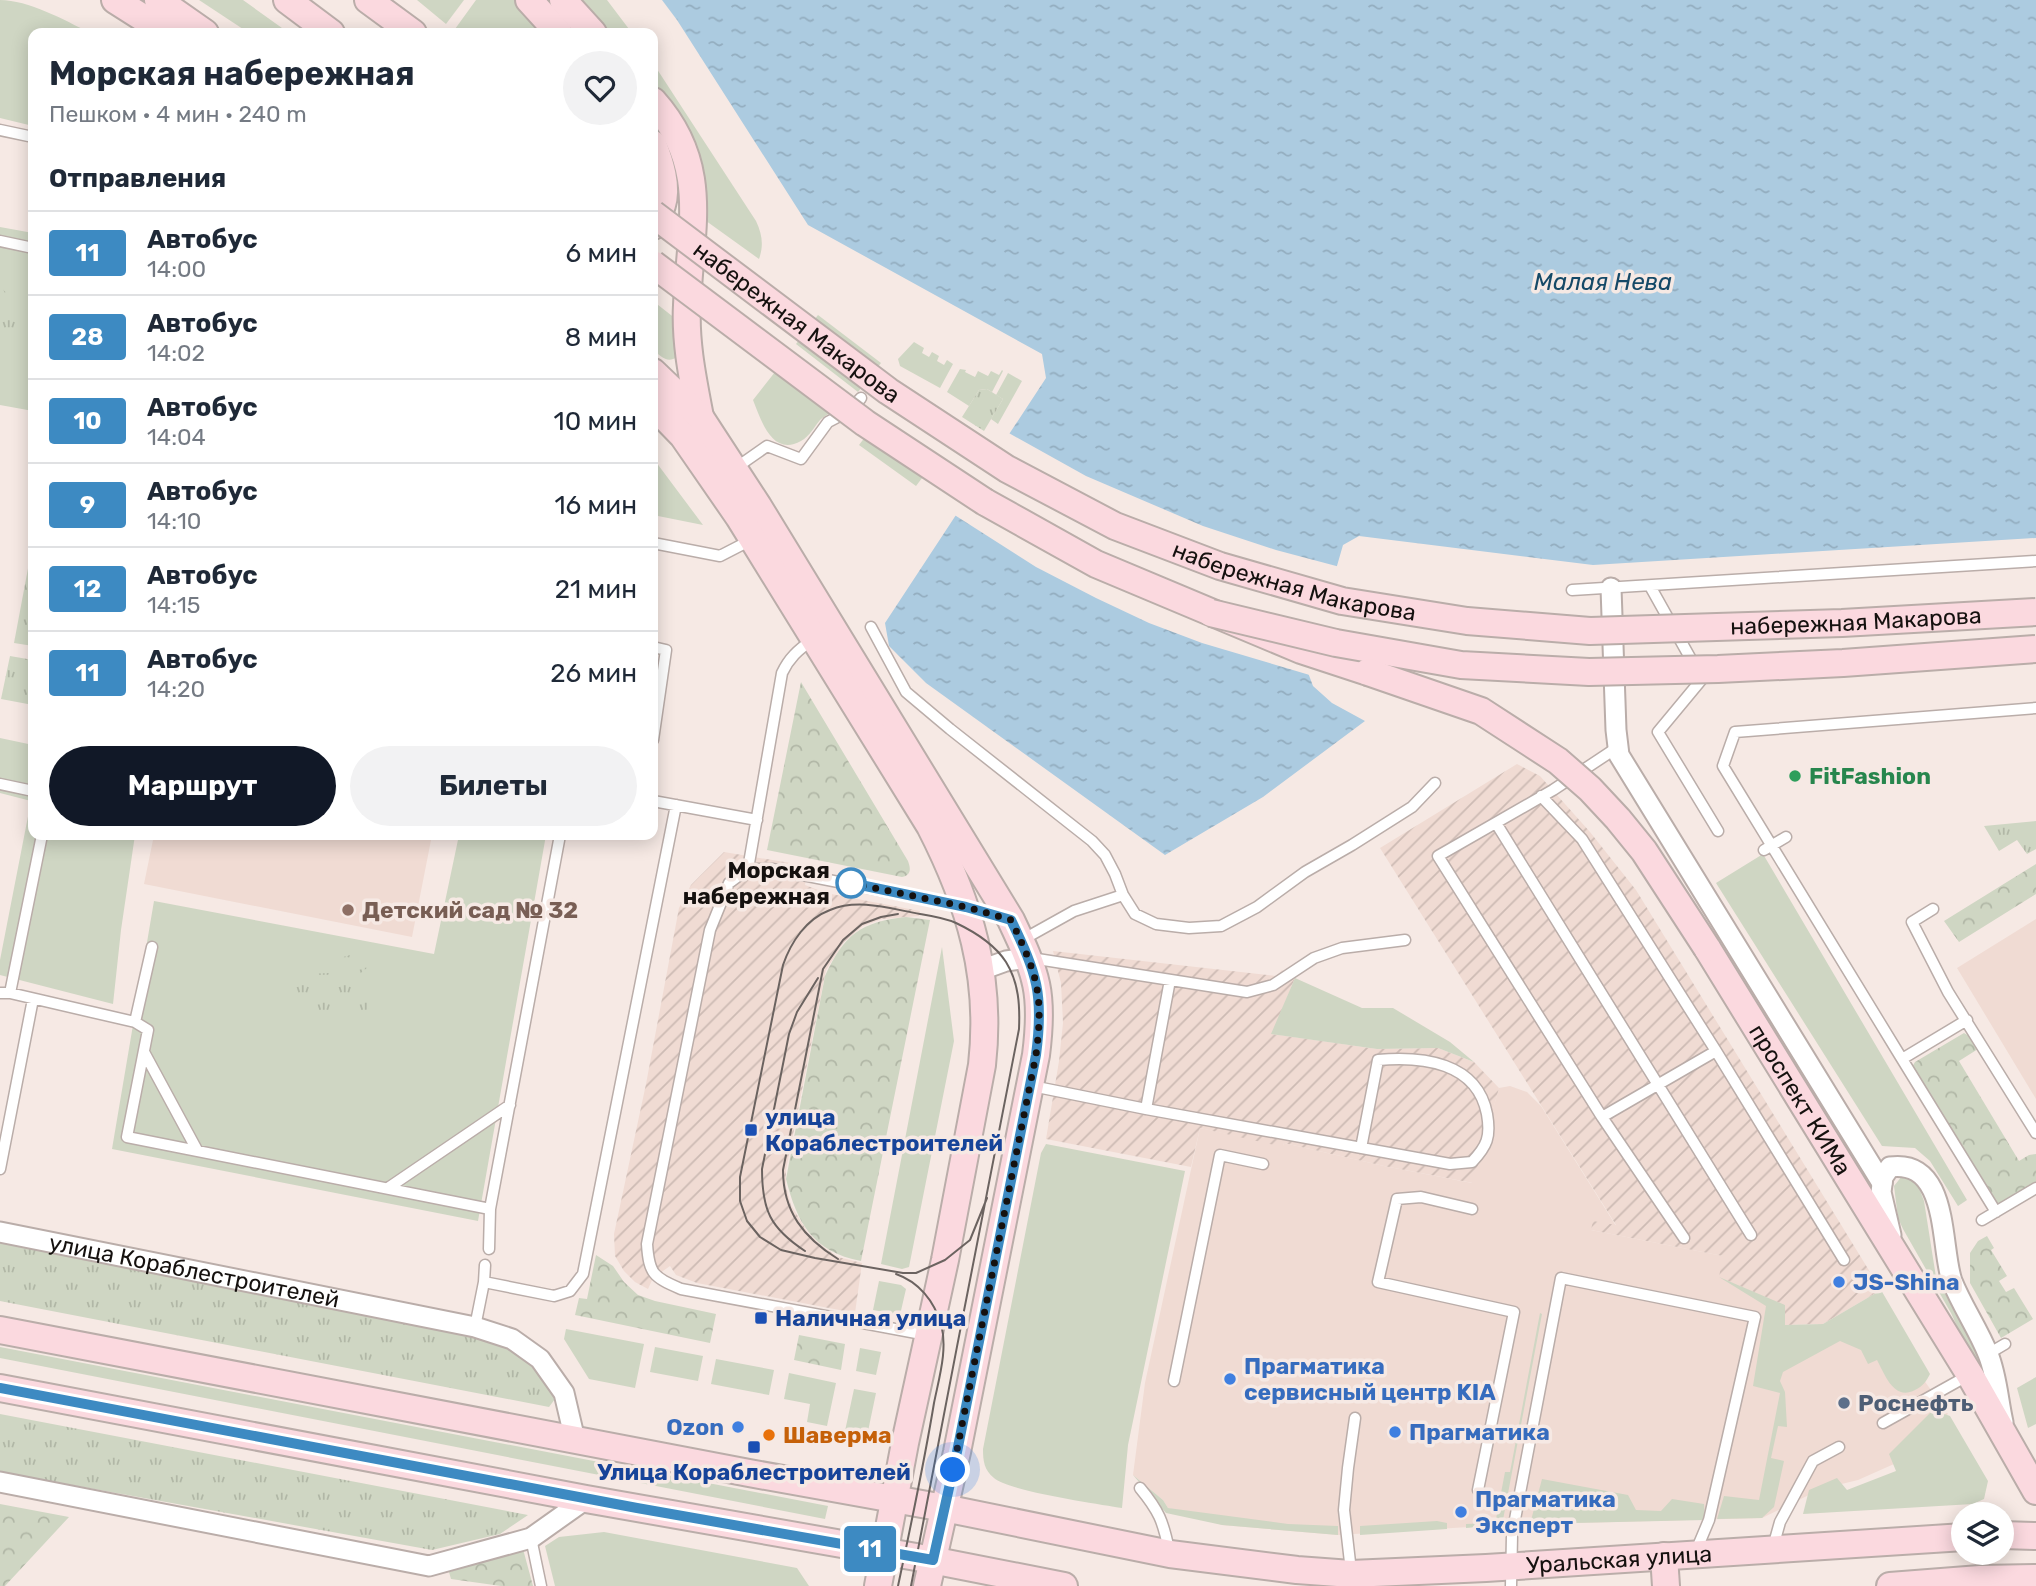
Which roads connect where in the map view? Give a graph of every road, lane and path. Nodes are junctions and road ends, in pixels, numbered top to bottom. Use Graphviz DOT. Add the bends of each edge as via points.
graph roads {
  1 [pos="116,0"];
  2 [pos="158,0"];
  3 [pos="288,0"];
  4 [pos="529,0"];
  5 [pos="563,0"];
  6 [pos="377,7"];
  7 [pos="159,28"];
  8 [pos="198,28"];
  9 [pos="324,28"];
  10 [pos="406,28"];
  11 [pos="554,28"];
  12 [pos="588,28"];
  13 [pos="658,108"];
  14 [pos="0,130"];
  15 [pos="28,136"];
  16 [pos="658,158"];
  17 [pos="658,215"];
  18 [pos="658,219"];
  19 [pos="0,241"];
  20 [pos="28,247"];
  21 [pos="658,268"];
  22 [pos="658,377"];
  23 [pos="861,398"];
  24 [pos="658,410"];
  25 [pos="700,417"];
  26 [pos="733,470"];
  27 [pos="753,539"];
  28 [pos="658,544"];
  29 [pos="2036,561"];
  30 [pos="1650,586"];
  31 [pos="1611,588"];
  32 [pos="1572,590"];
  33 [pos="2036,612"];
  34 [pos="1211,613"];
  35 [pos="871,627"];
  36 [pos="814,638"];
  37 [pos="658,648"];
  38 [pos="2036,649"];
  39 [pos="658,705"];
  40 [pos="2036,708"];
  41 [pos="1618,747"];
  42 [pos="1435,783"];
  43 [pos="0,784"];
  44 [pos="28,790"];
  45 [pos="1541,796"];
  46 [pos="658,802"];
  47 [pos="676,805"];
  48 [pos="757,820"];
  49 [pos="1496,823"];
  50 [pos="1718,831"];
  51 [pos="1786,837"];
  52 [pos="41,840"];
  53 [pos="559,840"];
  54 [pos="1768,848"];
  55 [pos="747,869"];
  56 [pos="1123,895"];
  57 [pos="966,907"];
  58 [pos="1933,909"];
  59 [pos="1020,939"];
  60 [pos="1405,940"];
  61 [pos="152,947"];
  62 [pos="981,971"];
  63 [pos="1170,980"];
  64 [pos="5,993"];
  65 [pos="33,999"];
  66 [pos="1967,1020"];
  67 [pos="135,1022"];
  68 [pos="1716,1051"];
  69 [pos="144,1052"];
  70 [pos="1902,1059"];
  71 [pos="1030,1085"];
  72 [pos="1660,1085"];
  73 [pos="2,1104"];
  74 [pos="13,1105"];
  75 [pos="510,1105"];
  76 [pos="1146,1109"];
  77 [pos="1602,1117"];
  78 [pos="2036,1133"];
  79 [pos="1362,1148"];
  80 [pos="197,1150"];
  81 [pos="1263,1164"];
  82 [pos="0,1169"];
  83 [pos="1882,1183"];
  84 [pos="388,1188"];
  85 [pos="2036,1188"];
  86 [pos="490,1209"];
  87 [pos="1472,1209"];
  88 [pos="1996,1212"];
  89 [pos="1982,1220"];
  90 [pos="0,1232"];
  91 [pos="1751,1235"];
  92 [pos="1684,1238"];
  93 [pos="489,1249"];
  94 [pos="1895,1254"];
  95 [pos="1844,1260"];
  96 [pos="485,1265"];
  97 [pos="484,1282"];
  98 [pos="475,1327"];
  99 [pos="0,1330"];
  100 [pos="929,1335"];
  101 [pos="1970,1375"];
  102 [pos="1174,1381"];
  103 [pos="0,1388"];
  104 [pos="1355,1419"];
  105 [pos="1883,1423"];
  106 [pos="2006,1437"];
  107 [pos="575,1440"];
  108 [pos="1839,1447"];
  109 [pos="0,1482"];
  110 [pos="1140,1488"];
  111 [pos="1478,1490"];
  112 [pos="2036,1491"];
  113 [pos="586,1499"];
  114 [pos="894,1499"];
  115 [pos="944,1508"];
  116 [pos="2014,1535"];
  117 [pos="2036,1536"];
  118 [pos="531,1538"];
  119 [pos="1951,1538"];
  120 [pos="1773,1549"];
  121 [pos="885,1551"];
  122 [pos="1170,1554"];
  123 [pos="1695,1554"];
  124 [pos="1664,1556"];
  125 [pos="933,1560"];
  126 [pos="1351,1574"];
  127 [pos="1510,1576"];
  128 [pos="2036,1578"];
  129 [pos="541,1586"];
  130 [pos="878,1586"];
  131 [pos="927,1586"];
  132 [pos="1064,1586"];
  133 [pos="1666,1586"];
  134 [pos="1890,1586"];
  1 -- 7 [label="main road"];
  2 -- 8 [label="main road"];
  3 -- 9 [label="main road"];
  4 -- 11 [label="main road"];
  5 -- 12 [label="main road"];
  6 -- 10 [label="main road"];
  13 -- 25 [label="main road" via="677,134 694,194 687,328"];
  14 -- 15 [label="lane"];
  16 -- 17 [label="main road" via="664,186"];
  18 -- 33 [label="main road, набережная Макарова, bridge" via="888,391 1007,470 1115,526 1232,570 1342,601 1467,621 1590,631"];
  19 -- 20 [label="lane"];
  21 -- 34 [label="main road, набережная Макарова, bridge" via="865,423 985,502 1096,564"];
  22 -- 25 [label="main road"];
  23 -- 26 [label="lane" via="828,422 801,459 768,446"];
  24 -- 27 [label="main road" via="683,436"];
  25 -- 26 [label="main road"];
  26 -- 59 [label="main road"];
  27 -- 28 [label="lane" via="720,556"];
  27 -- 36 [label="main road"];
  29 -- 30 [label="lane"];
  30 -- 31 [label="lane"];
  30 -- 50 [label="lane" via="1702,679 1658,732"];
  31 -- 32 [label="lane"];
  31 -- 41 [label="street"];
  34 -- 38 [label="main road, набережная Макарова, bridge" via="1336,643 1461,665 1589,672 1843,663"];
  34 -- 94 [label="main road, проспект КИМа, bridge" via="1301,650 1481,711 1558,761 1590,789 1644,851"];
  35 -- 56 [label="lane" via="906,692 1092,841 1105,855"];
  36 -- 48 [label="lane" via="797,650 782,673"];
  36 -- 57 [label="main road" via="930,826"];
  37 -- 39 [label="lane" via="666,650"];
  40 -- 54 [label="lane" via="1735,732 1723,766"];
  41 -- 45 [label="lane"];
  41 -- 83 [label="street" via="1624,764"];
  42 -- 56 [label="lane" via="1412,807 1222,926 1156,923 1135,914"];
  43 -- 44 [label="lane"];
  45 -- 49 [label="lane"];
  45 -- 68 [label="lane" via="1581,839"];
  46 -- 47 [label="lane"];
  47 -- 48 [label="lane"];
  47 -- 97 [label="lane" via="583,1274 570,1291 554,1296"];
  48 -- 55 [label="lane"];
  49 -- 72 [label="lane"];
  49 -- 77 [label="lane" via="1438,856"];
  51 -- 54 [label="lane"];
  52 -- 64 [label="lane"];
  53 -- 75 [label="lane"];
  54 -- 70 [label="lane"];
  55 -- 57 [label="lane" via="772,869"];
  55 -- 100 [label="lane" via="729,883 710,930 647,1244 648,1266 661,1280 681,1289"];
  56 -- 59 [label="lane" via="1074,911"];
  57 -- 59 [label="lane"];
  57 -- 62 [label="main road"];
  58 -- 66 [label="lane" via="1912,922"];
  59 -- 62 [label="street" via="1006,961"];
  59 -- 63 [label="lane"];
  59 -- 71 [label="main road" via="1039,995 1040,1022"];
  60 -- 63 [label="lane" via="1342,948 1314,958 1273,985 1247,992"];
  61 -- 67 [label="lane"];
  62 -- 100 [label="main road" via="986,1035 982,1065"];
  63 -- 76 [label="lane"];
  64 -- 65 [label="lane"];
  65 -- 67 [label="lane"];
  65 -- 74 [label="lane"];
  66 -- 70 [label="lane"];
  66 -- 78 [label="lane"];
  67 -- 69 [label="lane" via="148,1030"];
  68 -- 72 [label="lane"];
  68 -- 95 [label="lane"];
  69 -- 80 [label="lane"];
  69 -- 80 [label="lane" via="127,1137"];
  70 -- 88 [label="lane"];
  71 -- 76 [label="lane"];
  71 -- 115 [label="main road"];
  72 -- 77 [label="lane"];
  72 -- 91 [label="lane"];
  73 -- 74 [label="lane"];
  74 -- 82 [label="lane"];
  75 -- 84 [label="lane"];
  75 -- 86 [label="lane"];
  76 -- 79 [label="lane"];
  77 -- 92 [label="lane"];
  79 -- 79 [label="lane" via="1378,1060 1402,1058 1461,1072 1486,1107 1488,1138 1472,1162 1450,1164"];
  80 -- 84 [label="lane"];
  81 -- 102 [label="lane" via="1220,1155"];
  83 -- 94 [label="street, проспект КИМа"];
  83 -- 106 [label="street, проспект КИМа" via="1890,1167 1902,1166 1917,1171 1933,1193 1952,1280 1997,1349 1996,1380"];
  84 -- 86 [label="lane"];
  85 -- 88 [label="lane"];
  86 -- 93 [label="lane"];
  87 -- 111 [label="lane" via="1421,1197 1396,1199 1378,1282 1514,1312"];
  88 -- 89 [label="lane"];
  90 -- 98 [label="street, улица Кораблестроителей"];
  94 -- 101 [label="main road, проспект КИМа"];
  96 -- 97 [label="lane"];
  97 -- 98 [label="lane"];
  98 -- 107 [label="street, улица Кораблестроителей" via="512,1339 540,1359 564,1393"];
  99 -- 107 [label="main road"];
  100 -- 114 [label="main road"];
  101 -- 105 [label="lane"];
  101 -- 106 [label="main road, проспект КИМа"];
  103 -- 113 [label="main road"];
  104 -- 126 [label="lane" via="1344,1510"];
  106 -- 112 [label="main road, проспект КИМа"];
  107 -- 114 [label="main road"];
  108 -- 120 [label="lane" via="1813,1461 1780,1522"];
  109 -- 118 [label="street" via="429,1566"];
  110 -- 122 [label="lane" via="1163,1521"];
  113 -- 118 [label="street"];
  113 -- 121 [label="main road"];
  114 -- 115 [label="main road"];
  114 -- 121 [label="main road"];
  115 -- 122 [label="main road, Уральская улица"];
  115 -- 125 [label="main road"];
  116 -- 117 [label="main road"];
  118 -- 129 [label="lane"];
  119 -- 120 [label="main road, Уральская улица"];
  120 -- 123 [label="main road, Уральская улица"];
  121 -- 125 [label="main road"];
  121 -- 130 [label="main road"];
  122 -- 126 [label="main road, Уральская улица"];
  123 -- 124 [label="main road, Уральская улица"];
  123 -- 127 [label="lane" via="1709,1520 1755,1317 1562,1278 1512,1535"];
  124 -- 127 [label="main road, Уральская улица"];
  124 -- 133 [label="main road"];
  125 -- 131 [label="main road"];
  125 -- 132 [label="main road"];
  126 -- 127 [label="main road, Уральская улица"];
  128 -- 134 [label="main road"];
}
